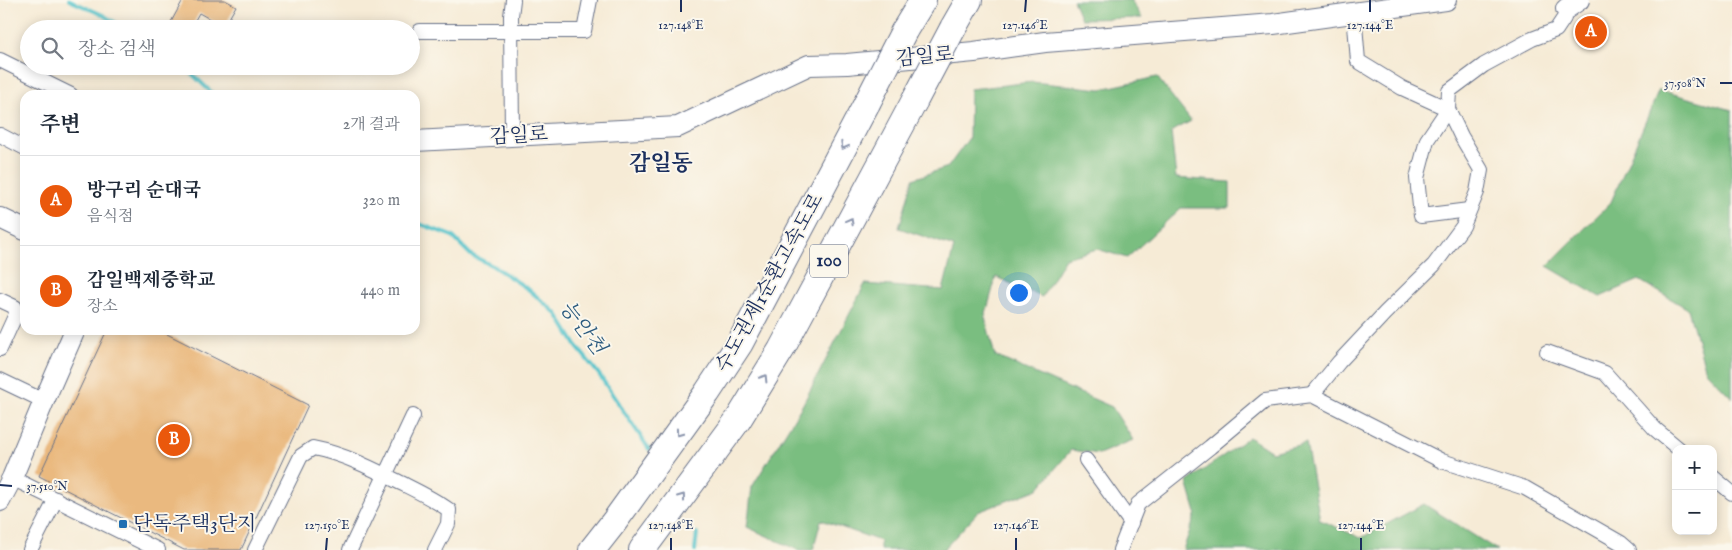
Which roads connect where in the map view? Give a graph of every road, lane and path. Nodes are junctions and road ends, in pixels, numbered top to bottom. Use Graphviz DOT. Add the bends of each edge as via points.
graph roads {
  1 [pos="513,0"];
  2 [pos="590,0"];
  3 [pos="923,0"];
  4 [pos="970,0"];
  5 [pos="1446,0"];
  6 [pos="1567,5"];
  7 [pos="1354,13"];
  8 [pos="420,31"];
  9 [pos="511,31"];
  10 [pos="0,60"];
  11 [pos="20,70"];
  12 [pos="30,75"];
  13 [pos="61,90"];
  14 [pos="1448,109"];
  15 [pos="0,135"];
  16 [pos="512,136"];
  17 [pos="420,141"];
  18 [pos="20,145"];
  19 [pos="1469,210"];
  20 [pos="0,218"];
  21 [pos="20,228"];
  22 [pos="0,300"];
  23 [pos="74,335"];
  24 [pos="0,349"];
  25 [pos="1547,352"];
  26 [pos="0,380"];
  27 [pos="1312,395"];
  28 [pos="44,401"];
  29 [pos="413,416"];
  30 [pos="1674,445"];
  31 [pos="1086,460"];
  32 [pos="386,476"];
  33 [pos="12,478"];
  34 [pos="1717,480"];
  35 [pos="1732,493"];
  36 [pos="56,500"];
  37 [pos="0,501"];
  38 [pos="1130,523"];
  39 [pos="132,537"];
  40 [pos="30,550"];
  41 [pos="126,550"];
  42 [pos="158,550"];
  43 [pos="255,550"];
  44 [pos="350,550"];
  45 [pos="435,550"];
  46 [pos="592,550"];
  47 [pos="642,550"];
  48 [pos="1120,550"];
  49 [pos="1628,550"];
  1 -- 9 [label="street"];
  2 -- 9 [label="street" via="584,31"];
  3 -- 46 [label="highway, 수도권제1순환고속도로 / 100, one-way, bridge" via="740,343 707,394"];
  47 -- 4 [label="highway, 수도권제1순환고속도로 / 100, one-way, bridge" via="738,420 782,350"];
  5 -- 7 [label="street, 감일로"];
  6 -- 14 [label="street" via="1556,30 1484,65 1449,91"];
  7 -- 14 [label="street" via="1358,60 1402,88"];
  7 -- 16 [label="street, 감일로" via="1273,24 809,65 678,126"];
  8 -- 9 [label="street"];
  9 -- 16 [label="street"];
  10 -- 11 [label="street"];
  12 -- 13 [label="street"];
  14 -- 19 [label="street" via="1481,170"];
  14 -- 19 [label="street" via="1426,140 1416,178 1421,216"];
  15 -- 18 [label="street"];
  16 -- 17 [label="street, 감일로"];
  19 -- 27 [label="street" via="1463,226 1434,265 1384,313"];
  20 -- 21 [label="street"];
  22 -- 24 [label="street" via="15,307 16,314"];
  23 -- 28 [label="street"];
  25 -- 30 [label="street" via="1605,374 1655,429"];
  26 -- 28 [label="street"];
  27 -- 38 [label="street" via="1265,401 1138,504"];
  27 -- 49 [label="street" via="1442,461 1525,488 1621,542"];
  28 -- 33 [label="street"];
  29 -- 32 [label="street"];
  31 -- 38 [label="street"];
  32 -- 43 [label="street" via="332,452 313,448 301,456"];
  32 -- 44 [label="street"];
  32 -- 45 [label="street" via="449,510 448,524"];
  33 -- 36 [label="street"];
  33 -- 37 [label="street"];
  34 -- 35 [label="street"];
  36 -- 39 [label="street"];
  36 -- 40 [label="street"];
  38 -- 48 [label="street"];
  39 -- 41 [label="street"];
  39 -- 42 [label="street"];
}
